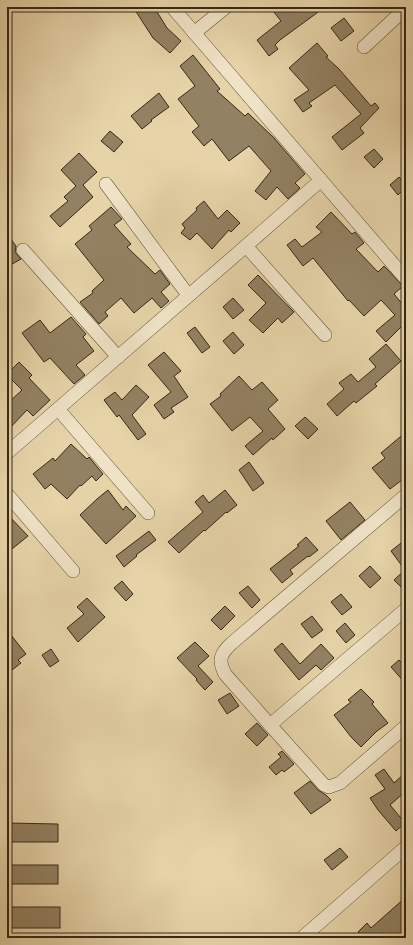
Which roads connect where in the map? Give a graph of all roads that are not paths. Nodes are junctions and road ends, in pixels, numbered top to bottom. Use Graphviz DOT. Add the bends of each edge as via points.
graph roads {
  1 [pos="172,7"];
  2 [pos="226,7"];
  3 [pos="406,8"];
  4 [pos="194,33"];
  5 [pos="364,47"];
  6 [pos="321,180"];
  7 [pos="106,184"];
  8 [pos="246,246"];
  9 [pos="24,250"];
  10 [pos="406,279"];
  11 [pos="188,295"];
  12 [pos="325,335"];
  13 [pos="118,357"];
  14 [pos="58,409"];
  15 [pos="7,453"];
  16 [pos="7,494"];
  17 [pos="406,495"];
  18 [pos="148,513"];
  19 [pos="73,571"];
  20 [pos="406,609"];
  21 [pos="270,726"];
  22 [pos="406,726"];
  23 [pos="406,847"];
  24 [pos="302,938"];
  1 -- 4 [label="street"];
  2 -- 4 [label="street"];
  3 -- 5 [label="street"];
  4 -- 6 [label="street"];
  6 -- 8 [label="street"];
  6 -- 10 [label="street"];
  7 -- 11 [label="street"];
  8 -- 11 [label="street"];
  8 -- 12 [label="street"];
  9 -- 13 [label="street"];
  11 -- 13 [label="street"];
  13 -- 14 [label="street"];
  14 -- 15 [label="street"];
  14 -- 18 [label="street"];
  16 -- 19 [label="street"];
  17 -- 21 [label="street" via="224,650 221,658 226,674"];
  20 -- 21 [label="street"];
  21 -- 22 [label="street" via="329,787 340,783"];
  23 -- 24 [label="street"];
}
